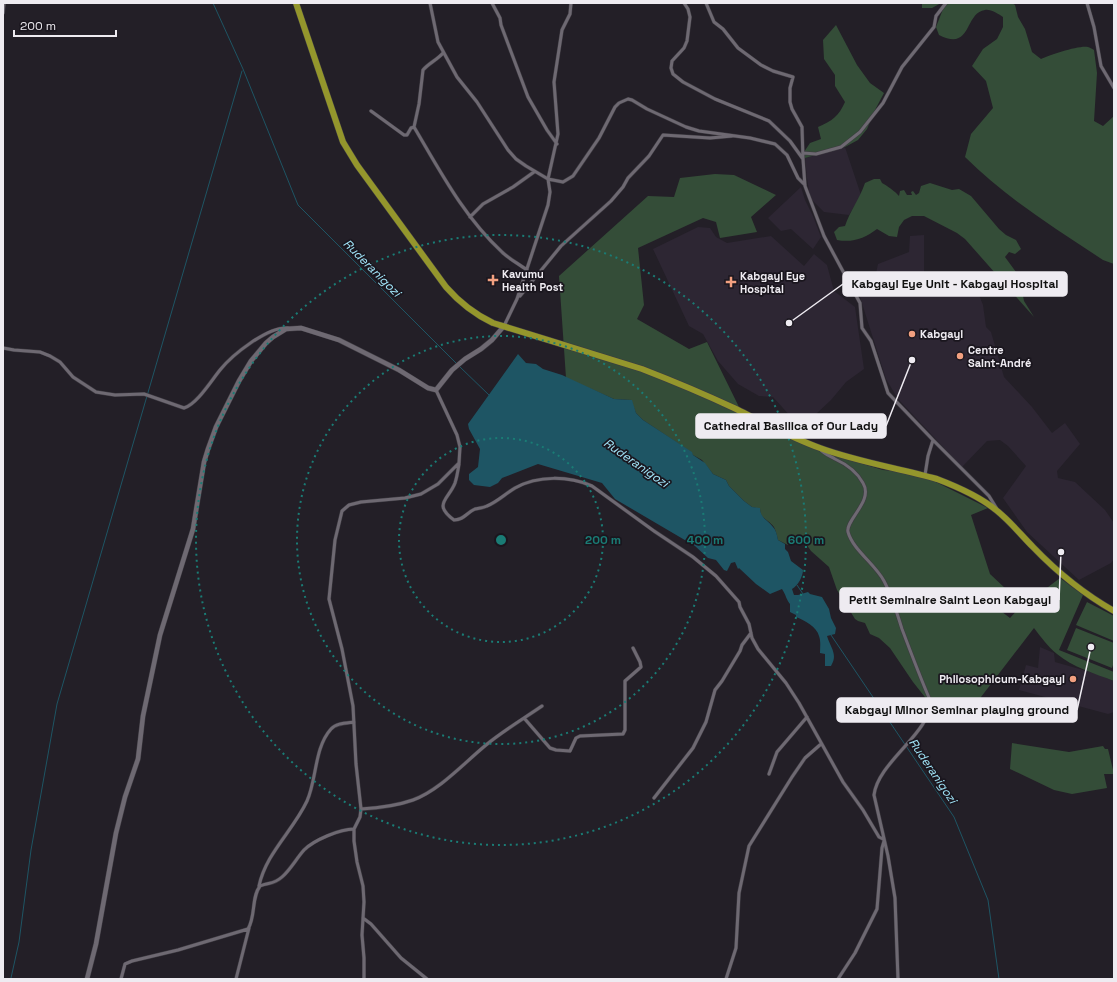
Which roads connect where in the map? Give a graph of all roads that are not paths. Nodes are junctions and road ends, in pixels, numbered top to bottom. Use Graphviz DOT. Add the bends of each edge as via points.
graph roads {
  1 [pos="4,3"];
  2 [pos="296,3"];
  3 [pos="430,3"];
  4 [pos="492,3"];
  5 [pos="571,3"];
  6 [pos="684,3"];
  7 [pos="706,3"];
  8 [pos="946,3"];
  9 [pos="1087,3"];
  10 [pos="3,13"];
  11 [pos="443,53"];
  12 [pos="1114,88"];
  13 [pos="371,111"];
  14 [pos="414,127"];
  15 [pos="736,136"];
  16 [pos="557,144"];
  17 [pos="803,153"];
  18 [pos="803,159"];
  19 [pos="534,172"];
  20 [pos="548,179"];
  21 [pos="805,186"];
  22 [pos="470,217"];
  23 [pos="527,270"];
  24 [pos="517,300"];
  25 [pos="504,326"];
  26 [pos="290,328"];
  27 [pos="3,348"];
  28 [pos="436,390"];
  29 [pos="933,440"];
  30 [pos="819,448"];
  31 [pos="459,463"];
  32 [pos="925,475"];
  33 [pos="997,511"];
  34 [pos="1114,611"];
  35 [pos="751,633"];
  36 [pos="633,648"];
  37 [pos="542,706"];
  38 [pos="807,717"];
  39 [pos="524,718"];
  40 [pos="354,722"];
  41 [pos="821,744"];
  42 [pos="769,774"];
  43 [pos="654,798"];
  44 [pos="361,809"];
  45 [pos="354,829"];
  46 [pos="884,840"];
  47 [pos="258,888"];
  48 [pos="363,918"];
  49 [pos="249,927"];
  50 [pos="86,979"];
  51 [pos="121,979"];
  52 [pos="236,979"];
  53 [pos="364,979"];
  54 [pos="427,979"];
  55 [pos="726,979"];
  56 [pos="838,979"];
  57 [pos="898,979"];
  1 -- 10 [label="street"];
  2 -- 25 [label="highway" via="343,142 357,164 462,304 480,317"];
  3 -- 11 [label="street" via="435,32"];
  4 -- 16 [label="street" via="500,18 528,97"];
  5 -- 16 [label="street" via="570,14 562,30 554,82"];
  6 -- 18 [label="street" via="690,17 687,40 681,53 672,62 673,74 714,99 770,121"];
  7 -- 17 [label="street" via="714,22 738,48 761,65 793,77 790,102 802,127"];
  8 -- 17 [label="street" via="936,16 934,27 902,67 883,103 860,132 841,147 816,154"];
  9 -- 12 [label="street" via="1101,66"];
  11 -- 14 [label="street" via="422,73"];
  11 -- 19 [label="street" via="456,76 477,102 508,150"];
  13 -- 14 [label="street" via="404,135"];
  14 -- 22 [label="street"];
  15 -- 20 [label="street" via="686,127 647,110 632,100 623,100 615,107 599,138 573,176 563,182"];
  15 -- 21 [label="street" via="775,144 787,155 798,178"];
  15 -- 24 [label="street" via="715,138 663,135 611,201 561,246"];
  16 -- 20 [label="street"];
  17 -- 18 [label="street"];
  18 -- 21 [label="street"];
  19 -- 20 [label="street"];
  19 -- 22 [label="street" via="489,200"];
  20 -- 23 [label="street" via="550,192 547,213"];
  21 -- 29 [label="street" via="824,236 860,303 862,328 871,341 888,393"];
  22 -- 23 [label="street" via="503,253"];
  23 -- 24 [label="street"];
  24 -- 25 [label="street"];
  25 -- 28 [label="street" via="482,349 465,358 452,370"];
  25 -- 30 [label="highway" via="661,376"];
  26 -- 27 [label="street" via="281,328 265,334 244,348 221,369 188,407 184,408 144,394 115,395 96,392 73,377 58,360 50,356 40,352"];
  26 -- 28 [label="street" via="301,328 339,340"];
  26 -- 50 [label="street" via="266,342 251,360 216,427 208,449 193,529 160,635 144,710 138,759 116,833 96,944"];
  28 -- 31 [label="street" via="457,435 460,447"];
  29 -- 32 [label="street"];
  29 -- 33 [label="street" via="989,496"];
  30 -- 32 [label="highway"];
  30 -- 46 [label="street" via="845,465 864,485 862,502 848,530 884,582 930,700 924,723 880,779 875,790"];
  31 -- 35 [label="street" via="454,484 443,503 444,510 454,520 460,520 474,509 486,507 527,483 553,478 586,483 716,576 739,602"];
  31 -- 40 [label="street" via="438,484 421,494 354,503 342,511 334,544 329,599 350,688"];
  32 -- 33 [label="highway" via="951,484 984,501"];
  33 -- 34 [label="highway" via="1064,577"];
  35 -- 38 [label="street" via="758,649 786,683"];
  35 -- 43 [label="street" via="715,690 706,722 694,748"];
  36 -- 39 [label="street" via="641,666 626,681 623,734 580,736 576,738 570,751 556,750 548,745"];
  37 -- 39 [label="street"];
  38 -- 41 [label="street"];
  38 -- 42 [label="street" via="777,752"];
  39 -- 44 [label="street" via="421,796 388,807"];
  40 -- 44 [label="street"];
  40 -- 47 [label="street" via="337,725 325,738 315,765 307,800 277,846 261,876"];
  41 -- 46 [label="street" via="879,837"];
  41 -- 55 [label="street" via="799,766 749,846 738,897 736,948"];
  44 -- 45 [label="street"];
  45 -- 47 [label="street" via="343,830 311,845 283,876"];
  45 -- 48 [label="street" via="355,853 363,886"];
  46 -- 56 [label="street" via="877,909 855,953"];
  46 -- 57 [label="street" via="895,898"];
  47 -- 49 [label="street"];
  48 -- 53 [label="street"];
  48 -- 54 [label="street" via="401,958"];
  49 -- 51 [label="street" via="206,942 132,961 125,964"];
  49 -- 52 [label="street"];
}
